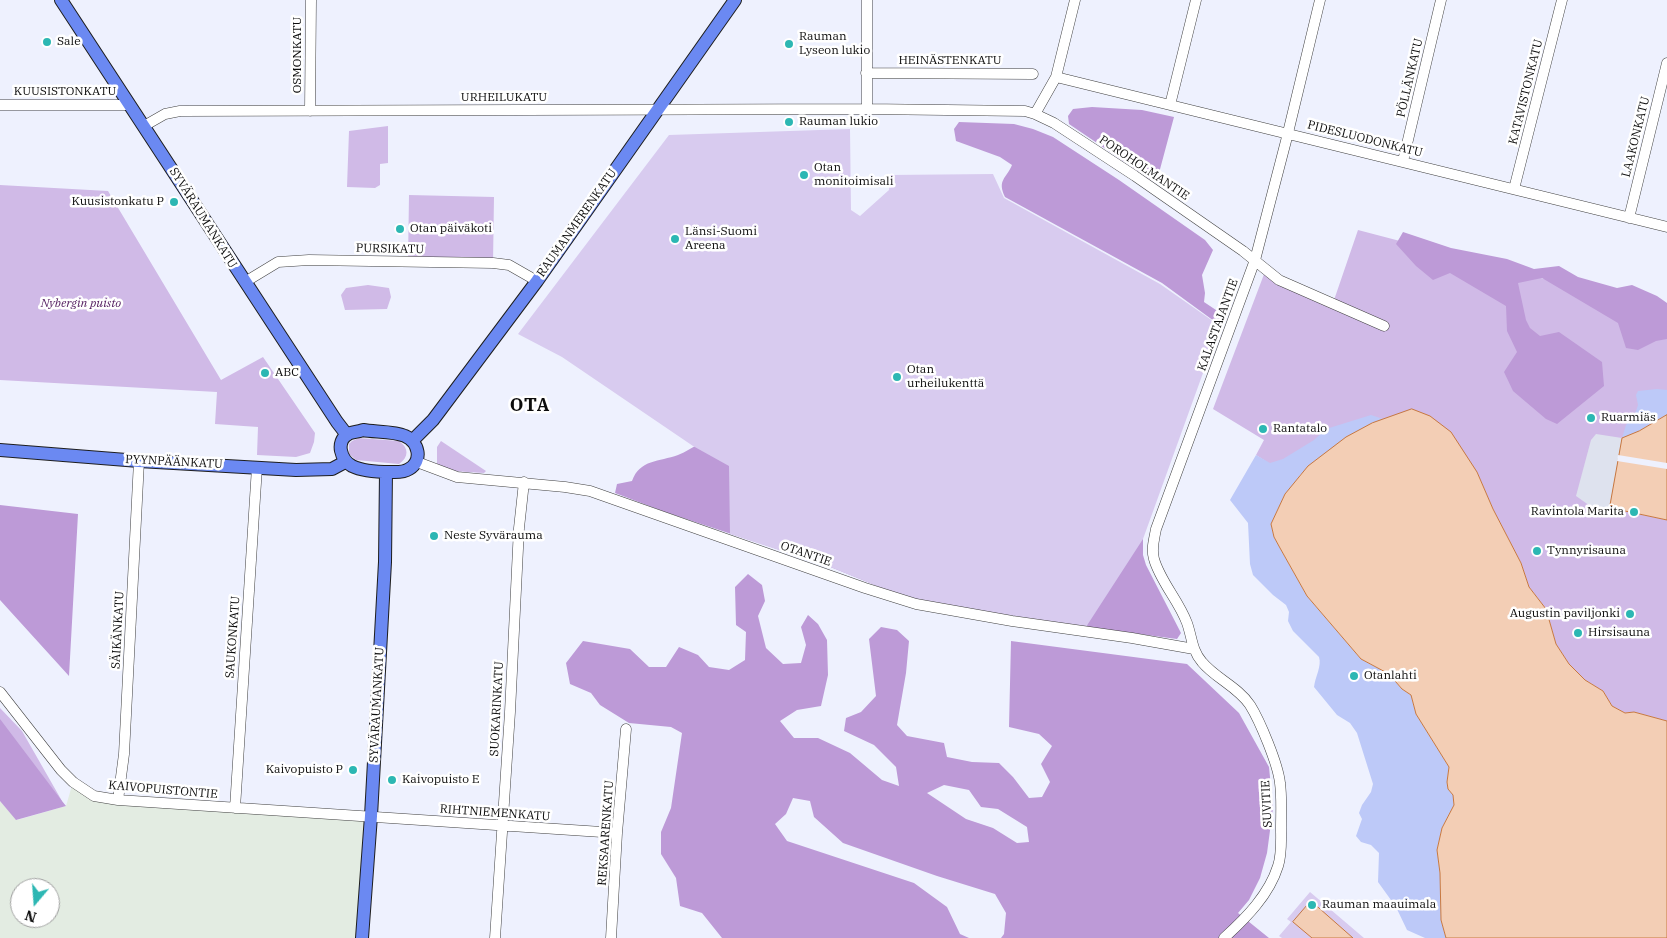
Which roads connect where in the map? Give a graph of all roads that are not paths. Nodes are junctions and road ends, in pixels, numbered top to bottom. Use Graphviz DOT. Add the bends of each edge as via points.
graph roads {
  1 [pos="61,0"];
  2 [pos="311,0"];
  3 [pos="735,0"];
  4 [pos="867,0"];
  5 [pos="1076,0"];
  6 [pos="1196,0"];
  7 [pos="1320,0"];
  8 [pos="1441,0"];
  9 [pos="1562,0"];
  10 [pos="1667,62"];
  11 [pos="866,73"];
  12 [pos="1033,74"];
  13 [pos="1056,77"];
  14 [pos="0,105"];
  15 [pos="130,105"];
  16 [pos="1170,105"];
  17 [pos="658,109"];
  18 [pos="867,109"];
  19 [pos="310,111"];
  20 [pos="1036,114"];
  21 [pos="144,126"];
  22 [pos="1288,133"];
  23 [pos="1403,161"];
  24 [pos="1514,189"];
  25 [pos="1629,218"];
  26 [pos="1667,227"];
  27 [pos="1255,260"];
  28 [pos="537,281"];
  29 [pos="245,282"];
  30 [pos="1384,326"];
  31 [pos="347,435"];
  32 [pos="412,441"];
  33 [pos="0,450"];
  34 [pos="139,461"];
  35 [pos="345,462"];
  36 [pos="417,462"];
  37 [pos="256,467"];
  38 [pos="386,472"];
  39 [pos="524,482"];
  40 [pos="1194,649"];
  41 [pos="0,692"];
  42 [pos="626,729"];
  43 [pos="118,800"];
  44 [pos="235,808"];
  45 [pos="371,816"];
  46 [pos="502,826"];
  47 [pos="617,833"];
  48 [pos="362,938"];
  49 [pos="495,938"];
  50 [pos="611,938"];
  51 [pos="1224,938"];
  1 -- 15 [label="main road, SYVÄRAUMANKATU"];
  2 -- 19 [label="street, OSMONKATU"];
  3 -- 17 [label="main road, RAUMANMERENKATU"];
  4 -- 11 [label="street"];
  5 -- 13 [label="street"];
  6 -- 16 [label="street"];
  7 -- 22 [label="street, KALASTAJANTIE"];
  8 -- 23 [label="street, PÖLLÄNKATU"];
  9 -- 24 [label="street, KATAVISTONKATU"];
  10 -- 25 [label="street, LAAKONKATU"];
  11 -- 12 [label="street, HEINÄSTENKATU"];
  11 -- 18 [label="street"];
  13 -- 16 [label="street, PIDESLUODONKATU"];
  13 -- 20 [label="street"];
  14 -- 15 [label="street, KUUSISTONKATU"];
  15 -- 21 [label="main road, SYVÄRAUMANKATU"];
  16 -- 22 [label="street, PIDESLUODONKATU"];
  17 -- 18 [label="street, URHEILUKATU"];
  17 -- 19 [label="street, URHEILUKATU"];
  17 -- 28 [label="main road, RAUMANMERENKATU"];
  18 -- 20 [label="street, POROHOLMANTIE" via="1012,110"];
  19 -- 21 [label="street, URHEILUKATU" via="180,110"];
  20 -- 27 [label="street, POROHOLMANTIE" via="1135,176"];
  21 -- 29 [label="main road, SYVÄRAUMANKATU"];
  22 -- 23 [label="street, PIDESLUODONKATU"];
  22 -- 27 [label="street, KALASTAJANTIE"];
  23 -- 24 [label="street, PIDESLUODONKATU"];
  24 -- 25 [label="street, PIDESLUODONKATU"];
  25 -- 26 [label="street, PIDESLUODONKATU"];
  27 -- 30 [label="street, POROHOLMANTIE" via="1278,280"];
  27 -- 40 [label="street, KALASTAJANTIE" via="1152,545 1157,569 1182,612"];
  28 -- 29 [label="street, PURSIKATU" via="509,265 493,263 309,260 278,262"];
  28 -- 32 [label="main road, RAUMANMERENKATU" via="433,420"];
  29 -- 31 [label="main road, SYVÄRAUMANKATU"];
  31 -- 32 [label="main road" via="363,430 404,435"];
  31 -- 35 [label="main road" via="341,442 340,453"];
  32 -- 36 [label="main road" via="418,451"];
  33 -- 34 [label="main road, PYYNPÄÄNKATU"];
  34 -- 37 [label="main road, PYYNPÄÄNKATU"];
  34 -- 43 [label="street, SÄIKÄNKATU" via="124,754"];
  35 -- 37 [label="main road, PYYNPÄÄNKATU" via="332,469"];
  35 -- 38 [label="main road" via="360,469"];
  36 -- 38 [label="main road" via="402,472"];
  36 -- 39 [label="street, OTANTIE" via="457,477"];
  37 -- 44 [label="street, SAUKONKATU"];
  38 -- 45 [label="main road, SYVÄRAUMANKATU" via="385,562"];
  39 -- 40 [label="street, OTANTIE" via="590,491 614,498 916,604"];
  39 -- 46 [label="street, SUOKARINKATU"];
  40 -- 51 [label="street, SUVITIE" via="1208,669 1249,704 1276,765 1280,782 1279,865 1258,904"];
  41 -- 43 [label="street, KAIVOPUISTONTIE" via="73,782 94,796"];
  42 -- 47 [label="street, REKSAARENKATU"];
  43 -- 44 [label="street, KAIVOPUISTONTIE"];
  44 -- 45 [label="street, KAIVOPUISTONTIE"];
  45 -- 46 [label="street, RIHTNIEMENKATU"];
  45 -- 48 [label="main road, SYVÄRAUMANKATU"];
  46 -- 47 [label="street, RIHTNIEMENKATU"];
  46 -- 49 [label="street, SUOKARINKATU"];
  47 -- 50 [label="street, REKSAARENKATU"];
}
